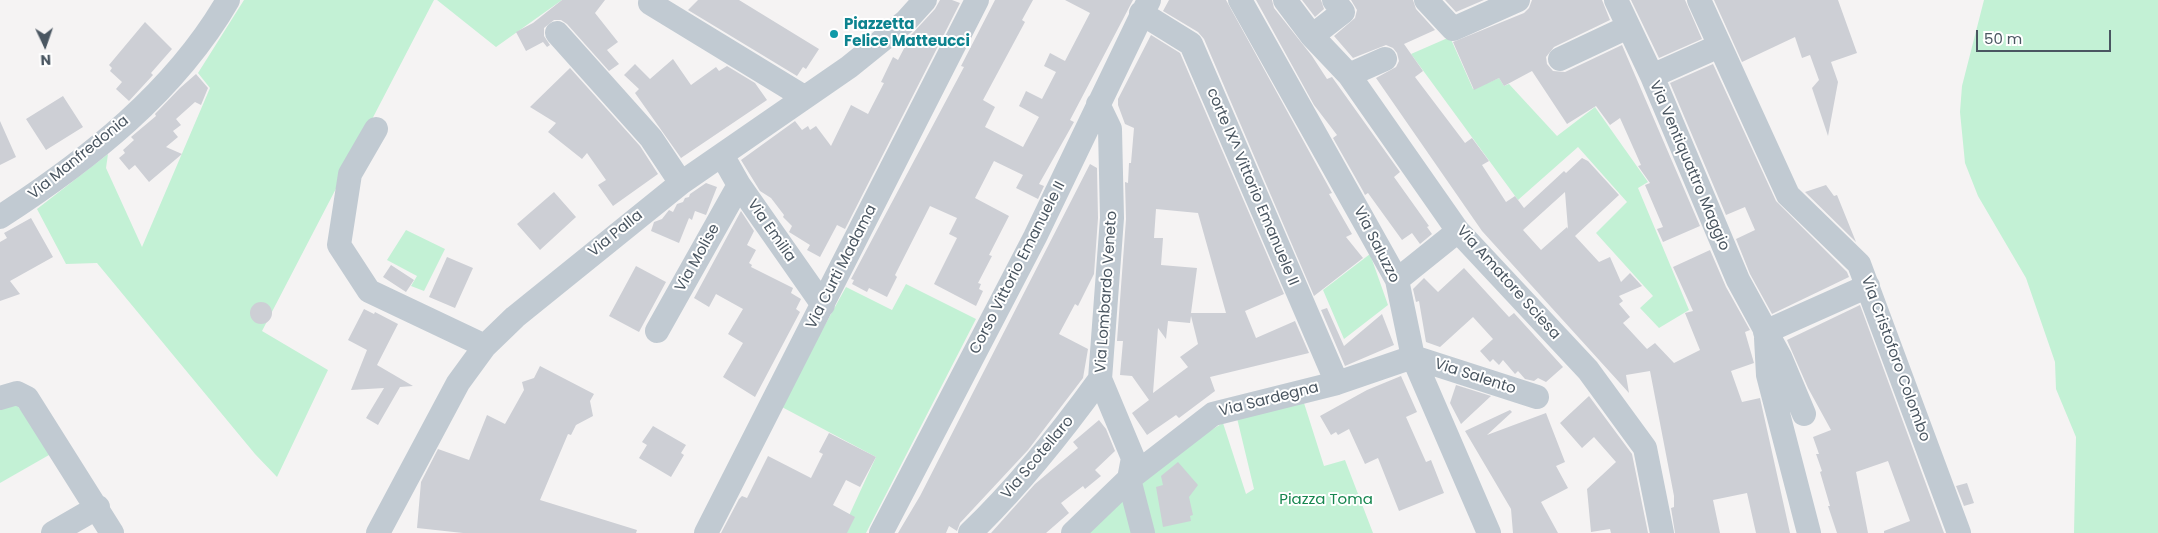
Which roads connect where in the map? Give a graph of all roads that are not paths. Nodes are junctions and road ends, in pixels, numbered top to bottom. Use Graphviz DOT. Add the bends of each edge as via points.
graph roads {
  1 [pos="228,0"];
  2 [pos="652,0"];
  3 [pos="925,0"];
  4 [pos="977,0"];
  5 [pos="1240,0"];
  6 [pos="1285,0"];
  7 [pos="1334,0"];
  8 [pos="1426,0"];
  9 [pos="1518,0"];
  10 [pos="1616,0"];
  11 [pos="1699,0"];
  12 [pos="1145,7"];
  13 [pos="1628,27"];
  14 [pos="557,33"];
  15 [pos="1312,36"];
  16 [pos="1720,46"];
  17 [pos="1385,59"];
  18 [pos="1560,59"];
  19 [pos="1350,75"];
  20 [pos="1652,76"];
  21 [pos="804,98"];
  22 [pos="1098,104"];
  23 [pos="376,128"];
  24 [pos="722,155"];
  25 [pos="681,183"];
  26 [pos="739,185"];
  27 [pos="0,217"];
  28 [pos="1458,231"];
  29 [pos="1397,280"];
  30 [pos="1868,286"];
  31 [pos="822,305"];
  32 [pos="657,331"];
  33 [pos="1765,332"];
  34 [pos="485,346"];
  35 [pos="1414,357"];
  36 [pos="1100,379"];
  37 [pos="1337,383"];
  38 [pos="1537,397"];
  39 [pos="0,398"];
  40 [pos="1804,414"];
  41 [pos="1129,479"];
  42 [pos="98,507"];
  43 [pos="53,533"];
  44 [pos="112,533"];
  45 [pos="380,533"];
  46 [pos="706,533"];
  47 [pos="881,533"];
  48 [pos="970,533"];
  49 [pos="1073,533"];
  50 [pos="1143,533"];
  51 [pos="1489,533"];
  52 [pos="1662,533"];
  53 [pos="1809,533"];
  54 [pos="1959,533"];
  1 -- 27 [label="street, Via Manfredonia" via="178,72 114,134"];
  2 -- 21 [label="street" via="650,3"];
  3 -- 21 [label="street, Via Palla" via="906,21"];
  4 -- 31 [label="street, Via Curti Madama"];
  5 -- 29 [label="street, Via Saluzzo"];
  6 -- 15 [label="street, Via Amatore Sciesa"];
  7 -- 15 [label="street" via="1343,12"];
  8 -- 9 [label="street" via="1453,29"];
  10 -- 13 [label="street, Via Ventiquattro Maggio"];
  11 -- 16 [label="street, Via Cristoforo Colombo"];
  12 -- 22 [label="street, Corso Vittorio Emanuele II"];
  12 -- 37 [label="street, corte IX^ Vittorio Emanuele II" via="1190,44"];
  13 -- 18 [label="street"];
  13 -- 20 [label="street, Via Ventiquattro Maggio"];
  14 -- 25 [label="street" via="650,138"];
  15 -- 19 [label="street, Via Amatore Sciesa"];
  16 -- 20 [label="street"];
  16 -- 30 [label="street, Via Cristoforo Colombo" via="1788,195 1860,264"];
  17 -- 19 [label="street"];
  19 -- 28 [label="street, Via Amatore Sciesa"];
  20 -- 33 [label="street, Via Ventiquattro Maggio" via="1738,280"];
  21 -- 24 [label="street, Via Palla"];
  22 -- 36 [label="street, Via Lombardo Veneto" via="1110,129 1112,208"];
  22 -- 47 [label="street, Corso Vittorio Emanuele II" via="1035,237"];
  23 -- 34 [label="street" via="350,174 339,245 369,291"];
  24 -- 25 [label="street, Via Palla"];
  24 -- 26 [label="street, Via Emilia"];
  25 -- 34 [label="street, Via Palla" via="515,317"];
  26 -- 31 [label="street, Via Emilia"];
  26 -- 32 [label="street, Via Molise"];
  28 -- 29 [label="street"];
  28 -- 52 [label="street, Via Amatore Sciesa" via="1588,370 1645,448"];
  29 -- 35 [label="street, Via Saluzzo"];
  30 -- 33 [label="street"];
  30 -- 54 [label="street, Via Cristoforo Colombo"];
  31 -- 46 [label="street, Via Curti Madama"];
  33 -- 40 [label="street, Via Ventiquattro Maggio" via="1780,356"];
  33 -- 53 [label="street, Via Ventiquattro Maggio" via="1768,375"];
  34 -- 45 [label="street, Via Palla" via="458,383"];
  35 -- 37 [label="street, Via Sardegna"];
  35 -- 38 [label="street, Via Salento"];
  35 -- 51 [label="street, Via Saluzzo"];
  36 -- 41 [label="street, Via Lombardo Veneto" via="1133,458"];
  36 -- 48 [label="street, Via Scotellaro" via="1071,419 994,510"];
  37 -- 41 [label="street, Via Sardegna" via="1213,414"];
  39 -- 42 [label="street" via="17,393 27,398"];
  41 -- 49 [label="street, Via Sardegna"];
  41 -- 50 [label="street, Via Lombardo Veneto"];
  42 -- 43 [label="street"];
  42 -- 44 [label="street"];
}
